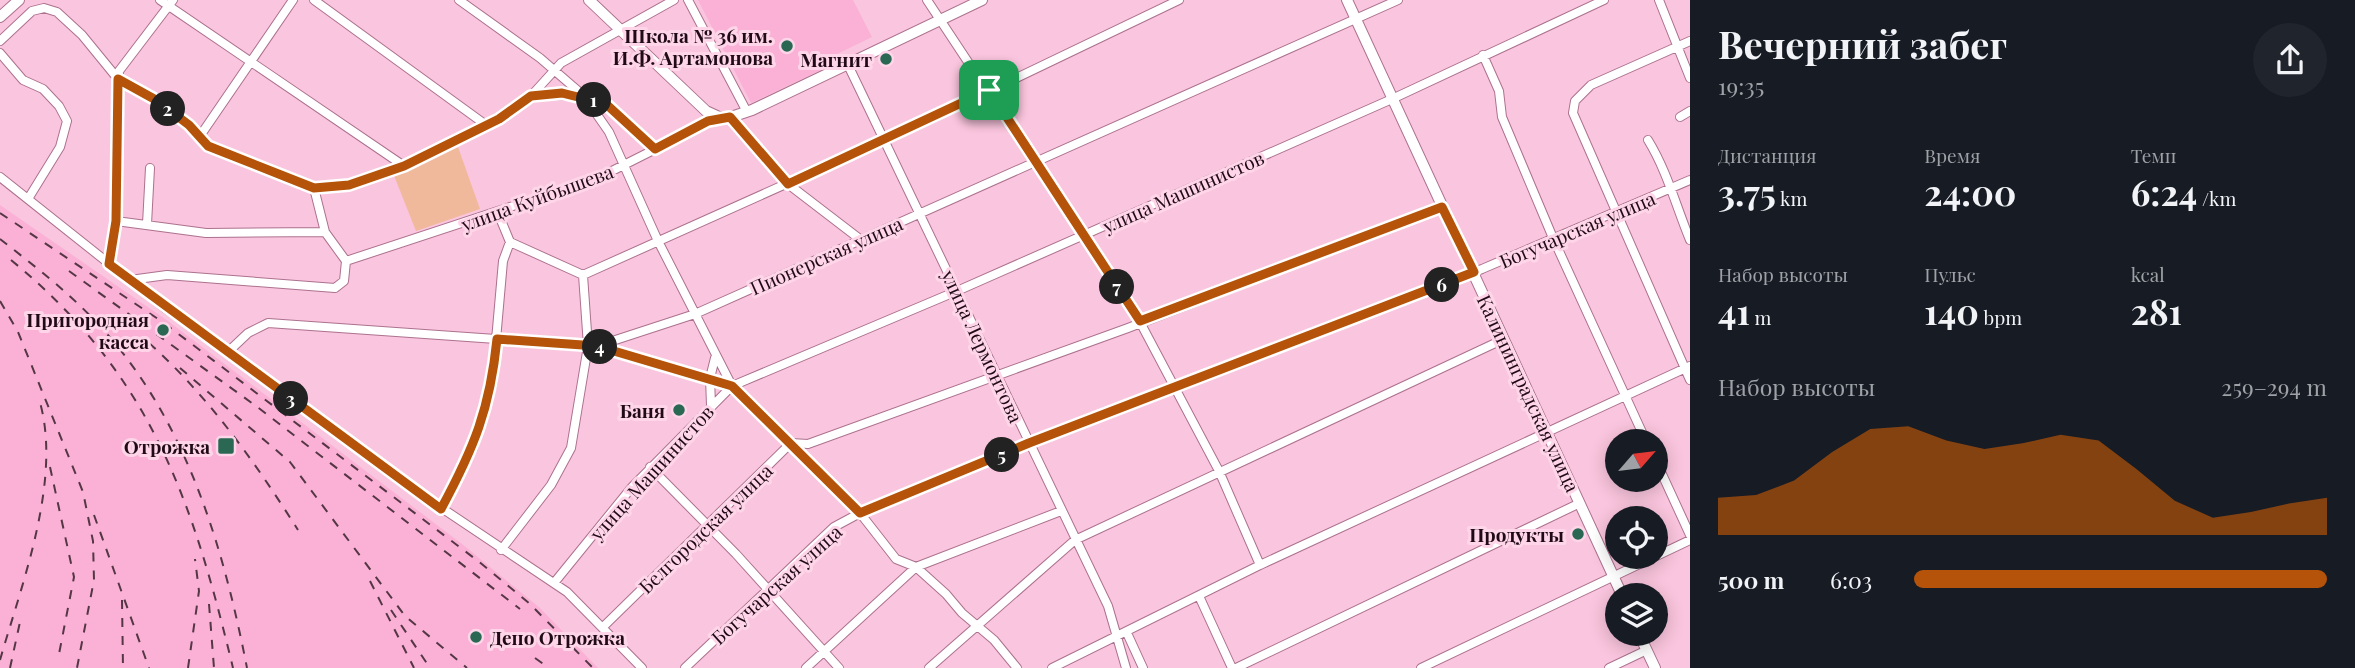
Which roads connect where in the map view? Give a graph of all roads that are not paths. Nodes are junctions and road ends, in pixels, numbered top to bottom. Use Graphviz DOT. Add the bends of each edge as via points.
graph roads {
  1 [pos="19,0"];
  2 [pos="160,0"];
  3 [pos="293,0"];
  4 [pos="314,0"];
  5 [pos="589,0"];
  6 [pos="674,0"];
  7 [pos="688,0"];
  8 [pos="927,0"];
  9 [pos="982,0"];
  10 [pos="1179,0"];
  11 [pos="1347,0"];
  12 [pos="1398,0"];
  13 [pos="1604,0"];
  14 [pos="1659,0"];
  15 [pos="464,2"];
  16 [pos="170,3"];
  17 [pos="0,17"];
  18 [pos="1356,19"];
  19 [pos="940,20"];
  20 [pos="621,31"];
  21 [pos="0,41"];
  22 [pos="1690,41"];
  23 [pos="1677,47"];
  24 [pos="0,53"];
  25 [pos="1483,55"];
  26 [pos="540,58"];
  27 [pos="249,62"];
  28 [pos="561,63"];
  29 [pos="848,65"];
  30 [pos="553,71"];
  31 [pos="1690,78"];
  32 [pos="118,79"];
  33 [pos="989,90"];
  34 [pos="531,96"];
  35 [pos="584,96"];
  36 [pos="1392,99"];
  37 [pos="706,111"];
  38 [pos="1690,111"];
  39 [pos="747,112"];
  40 [pos="725,117"];
  41 [pos="1680,117"];
  42 [pos="705,123"];
  43 [pos="486,125"];
  44 [pos="200,136"];
  45 [pos="884,140"];
  46 [pos="1648,140"];
  47 [pos="655,149"];
  48 [pos="1037,161"];
  49 [pos="404,166"];
  50 [pos="624,166"];
  51 [pos="150,168"];
  52 [pos="0,177"];
  53 [pos="1690,180"];
  54 [pos="788,184"];
  55 [pos="314,188"];
  56 [pos="1669,190"];
  57 [pos="28,199"];
  58 [pos="1442,207"];
  59 [pos="498,213"];
  60 [pos="1615,213"];
  61 [pos="920,214"];
  62 [pos="116,221"];
  63 [pos="147,225"];
  64 [pos="325,232"];
  65 [pos="1084,235"];
  66 [pos="1553,238"];
  67 [pos="861,240"];
  68 [pos="1690,240"];
  69 [pos="510,242"];
  70 [pos="658,242"];
  71 [pos="346,261"];
  72 [pos="109,264"];
  73 [pos="1474,272"];
  74 [pos="583,275"];
  75 [pos="130,280"];
  76 [pos="957,291"];
  77 [pos="695,314"];
  78 [pos="1140,321"];
  79 [pos="497,339"];
  80 [pos="1504,339"];
  81 [pos="593,346"];
  82 [pos="229,351"];
  83 [pos="715,358"];
  84 [pos="1687,367"];
  85 [pos="998,376"];
  86 [pos="710,378"];
  87 [pos="1690,380"];
  88 [pos="732,386"];
  89 [pos="1177,386"];
  90 [pos="1626,397"];
  91 [pos="711,405"];
  92 [pos="1641,429"];
  93 [pos="1547,432"];
  94 [pos="791,443"];
  95 [pos="1029,443"];
  96 [pos="808,444"];
  97 [pos="806,457"];
  98 [pos="650,467"];
  99 [pos="1219,471"];
  100 [pos="1668,488"];
  101 [pos="1580,503"];
  102 [pos="441,509"];
  103 [pos="1060,511"];
  104 [pos="860,513"];
  105 [pos="708,527"];
  106 [pos="1690,538"];
  107 [pos="1075,540"];
  108 [pos="501,550"];
  109 [pos="1260,565"];
  110 [pos="916,567"];
  111 [pos="1613,576"];
  112 [pos="554,583"];
  113 [pos="1616,583"];
  114 [pos="768,591"];
  115 [pos="1199,596"];
  116 [pos="978,624"];
  117 [pos="603,627"];
  118 [pos="1123,635"];
  119 [pos="1645,646"];
  120 [pos="1647,650"];
  121 [pos="823,652"];
  122 [pos="642,668"];
  123 [pos="685,668"];
  124 [pos="806,668"];
  125 [pos="839,668"];
  126 [pos="929,668"];
  127 [pos="1017,668"];
  128 [pos="1052,668"];
  129 [pos="1126,668"];
  130 [pos="1143,668"];
  131 [pos="1234,668"];
  132 [pos="1421,668"];
  133 [pos="1609,668"];
  134 [pos="1655,668"];
  1 -- 17 [label="main road"];
  2 -- 16 [label="street"];
  3 -- 27 [label="street"];
  4 -- 43 [label="street"];
  5 -- 20 [label="main road"];
  6 -- 20 [label="street"];
  7 -- 39 [label="street"];
  8 -- 19 [label="street"];
  9 -- 19 [label="main road, улица Куйбышева"];
  10 -- 33 [label="street"];
  11 -- 18 [label="main road, Калининградская улица"];
  12 -- 18 [label="street, Пионерская улица"];
  13 -- 25 [label="street, улица Машинистов"];
  14 -- 23 [label="street"];
  15 -- 26 [label="street"];
  16 -- 27 [label="street"];
  16 -- 32 [label="street" via="121,65"];
  18 -- 36 [label="main road, Калининградская улица"];
  18 -- 48 [label="street, Пионерская улица"];
  19 -- 29 [label="main road, улица Куйбышева"];
  19 -- 33 [label="street"];
  20 -- 28 [label="street"];
  20 -- 37 [label="main road"];
  21 -- 32 [label="street" via="32,11 57,12"];
  22 -- 23 [label="street"];
  23 -- 31 [label="street"];
  23 -- 60 [label="street" via="1591,85 1575,101 1577,127"];
  24 -- 57 [label="street" via="23,80 43,89 67,121 60,147"];
  25 -- 36 [label="street, улица Машинистов"];
  25 -- 66 [label="street" via="1499,91 1502,117"];
  26 -- 28 [label="street"];
  26 -- 30 [label="street"];
  27 -- 44 [label="street"];
  27 -- 49 [label="street"];
  28 -- 30 [label="street"];
  29 -- 39 [label="main road, улица Куйбышева"];
  29 -- 45 [label="street, улица Лермонтова"];
  30 -- 34 [label="street"];
  30 -- 35 [label="street"];
  32 -- 44 [label="street" via="156,100"];
  32 -- 62 [label="street"];
  33 -- 45 [label="street"];
  33 -- 48 [label="street"];
  34 -- 35 [label="street"];
  34 -- 43 [label="street"];
  35 -- 47 [label="street" via="606,104"];
  35 -- 50 [label="street"];
  36 -- 58 [label="main road, Калининградская улица"];
  36 -- 65 [label="street, улица Машинистов"];
  37 -- 40 [label="main road"];
  37 -- 42 [label="street"];
  38 -- 41 [label="street"];
  39 -- 40 [label="main road, улица Куйбышева"];
  40 -- 42 [label="street, улица Куйбышева"];
  40 -- 54 [label="street"];
  42 -- 47 [label="street, улица Куйбышева"];
  43 -- 49 [label="street"];
  44 -- 55 [label="street" via="208,146"];
  45 -- 54 [label="street"];
  45 -- 61 [label="street, улица Лермонтова"];
  46 -- 56 [label="street" via="1664,169"];
  47 -- 50 [label="street, улица Куйбышева"];
  48 -- 61 [label="street, Пионерская улица"];
  48 -- 65 [label="street"];
  49 -- 55 [label="street" via="349,185"];
  50 -- 59 [label="street, улица Куйбышева"];
  50 -- 70 [label="street"];
  51 -- 63 [label="street"];
  52 -- 57 [label="street"];
  53 -- 56 [label="street, Богучарская улица"];
  54 -- 67 [label="street"];
  54 -- 70 [label="street"];
  55 -- 64 [label="street"];
  56 -- 60 [label="street, Богучарская улица"];
  56 -- 68 [label="street"];
  57 -- 72 [label="street"];
  58 -- 73 [label="main road, Калининградская улица"];
  58 -- 78 [label="street"];
  59 -- 69 [label="street"];
  59 -- 71 [label="street, улица Куйбышева"];
  60 -- 66 [label="street, Богучарская улица"];
  60 -- 84 [label="street"];
  61 -- 67 [label="street, Пионерская улица"];
  61 -- 76 [label="street, улица Лермонтова"];
  62 -- 63 [label="street"];
  62 -- 72 [label="street"];
  63 -- 64 [label="street" via="206,233"];
  64 -- 71 [label="street"];
  65 -- 76 [label="street, улица Машинистов"];
  65 -- 78 [label="street"];
  66 -- 73 [label="street, Богучарская улица"];
  66 -- 90 [label="street"];
  67 -- 77 [label="street, Пионерская улица"];
  69 -- 74 [label="street"];
  69 -- 79 [label="street" via="503,261"];
  70 -- 74 [label="street"];
  70 -- 77 [label="street"];
  71 -- 75 [label="street" via="344,281 335,288 167,275"];
  72 -- 75 [label="street"];
  73 -- 80 [label="main road, Калининградская улица"];
  73 -- 89 [label="street, Богучарская улица"];
  74 -- 81 [label="street"];
  75 -- 82 [label="street"];
  76 -- 85 [label="street, улица Лермонтова"];
  76 -- 88 [label="street, улица Машинистов"];
  77 -- 81 [label="street, Пионерская улица"];
  77 -- 83 [label="street"];
  78 -- 85 [label="street"];
  78 -- 89 [label="street"];
  79 -- 81 [label="street, Пионерская улица"];
  79 -- 82 [label="street, Пионерская улица" via="268,323 248,333"];
  79 -- 102 [label="street" via="483,423"];
  80 -- 93 [label="main road, Калининградская улица"];
  80 -- 99 [label="street"];
  81 -- 86 [label="street"];
  81 -- 108 [label="street" via="571,448 551,485"];
  82 -- 102 [label="street"];
  83 -- 86 [label="street"];
  83 -- 88 [label="street"];
  84 -- 87 [label="street"];
  84 -- 90 [label="street"];
  85 -- 95 [label="street, улица Лермонтова"];
  85 -- 96 [label="street"];
  86 -- 88 [label="street"];
  86 -- 91 [label="street"];
  88 -- 91 [label="street, улица Машинистов"];
  88 -- 94 [label="street"];
  89 -- 95 [label="street, Богучарская улица"];
  89 -- 99 [label="street"];
  90 -- 92 [label="street"];
  90 -- 93 [label="street"];
  91 -- 98 [label="street, улица Машинистов"];
  93 -- 101 [label="main road, Калининградская улица"];
  93 -- 109 [label="street"];
  94 -- 96 [label="street"];
  94 -- 97 [label="street"];
  94 -- 105 [label="street, Белгородская улица"];
  95 -- 103 [label="street, улица Лермонтова"];
  95 -- 104 [label="street, Богучарская улица"];
  96 -- 97 [label="street"];
  97 -- 104 [label="street"];
  98 -- 105 [label="street"];
  98 -- 112 [label="street, улица Машинистов"];
  99 -- 107 [label="street"];
  99 -- 109 [label="street"];
  100 -- 106 [label="street"];
  101 -- 111 [label="main road, Калининградская улица"];
  101 -- 131 [label="street"];
  102 -- 108 [label="street"];
  103 -- 107 [label="street, улица Лермонтова"];
  103 -- 110 [label="street"];
  104 -- 110 [label="street" via="896,559"];
  104 -- 114 [label="street, Богучарская улица" via="834,527"];
  105 -- 114 [label="street"];
  105 -- 117 [label="street, Белгородская улица"];
  106 -- 111 [label="street"];
  107 -- 116 [label="street"];
  107 -- 118 [label="street, улица Лермонтова"];
  108 -- 112 [label="street"];
  109 -- 115 [label="street"];
  110 -- 116 [label="street"];
  110 -- 121 [label="street"];
  111 -- 113 [label="main road, Калининградская улица"];
  111 -- 132 [label="street"];
  112 -- 117 [label="street"];
  114 -- 121 [label="street"];
  114 -- 123 [label="street, Богучарская улица"];
  115 -- 118 [label="street"];
  115 -- 131 [label="street"];
  116 -- 126 [label="street"];
  116 -- 127 [label="street"];
  117 -- 122 [label="street"];
  118 -- 128 [label="street"];
  118 -- 129 [label="street, улица Лермонтова"];
  118 -- 130 [label="street"];
  119 -- 120 [label="main road"];
  120 -- 133 [label="street"];
  120 -- 134 [label="main road"];
  121 -- 124 [label="street"];
  121 -- 125 [label="street"];
}
